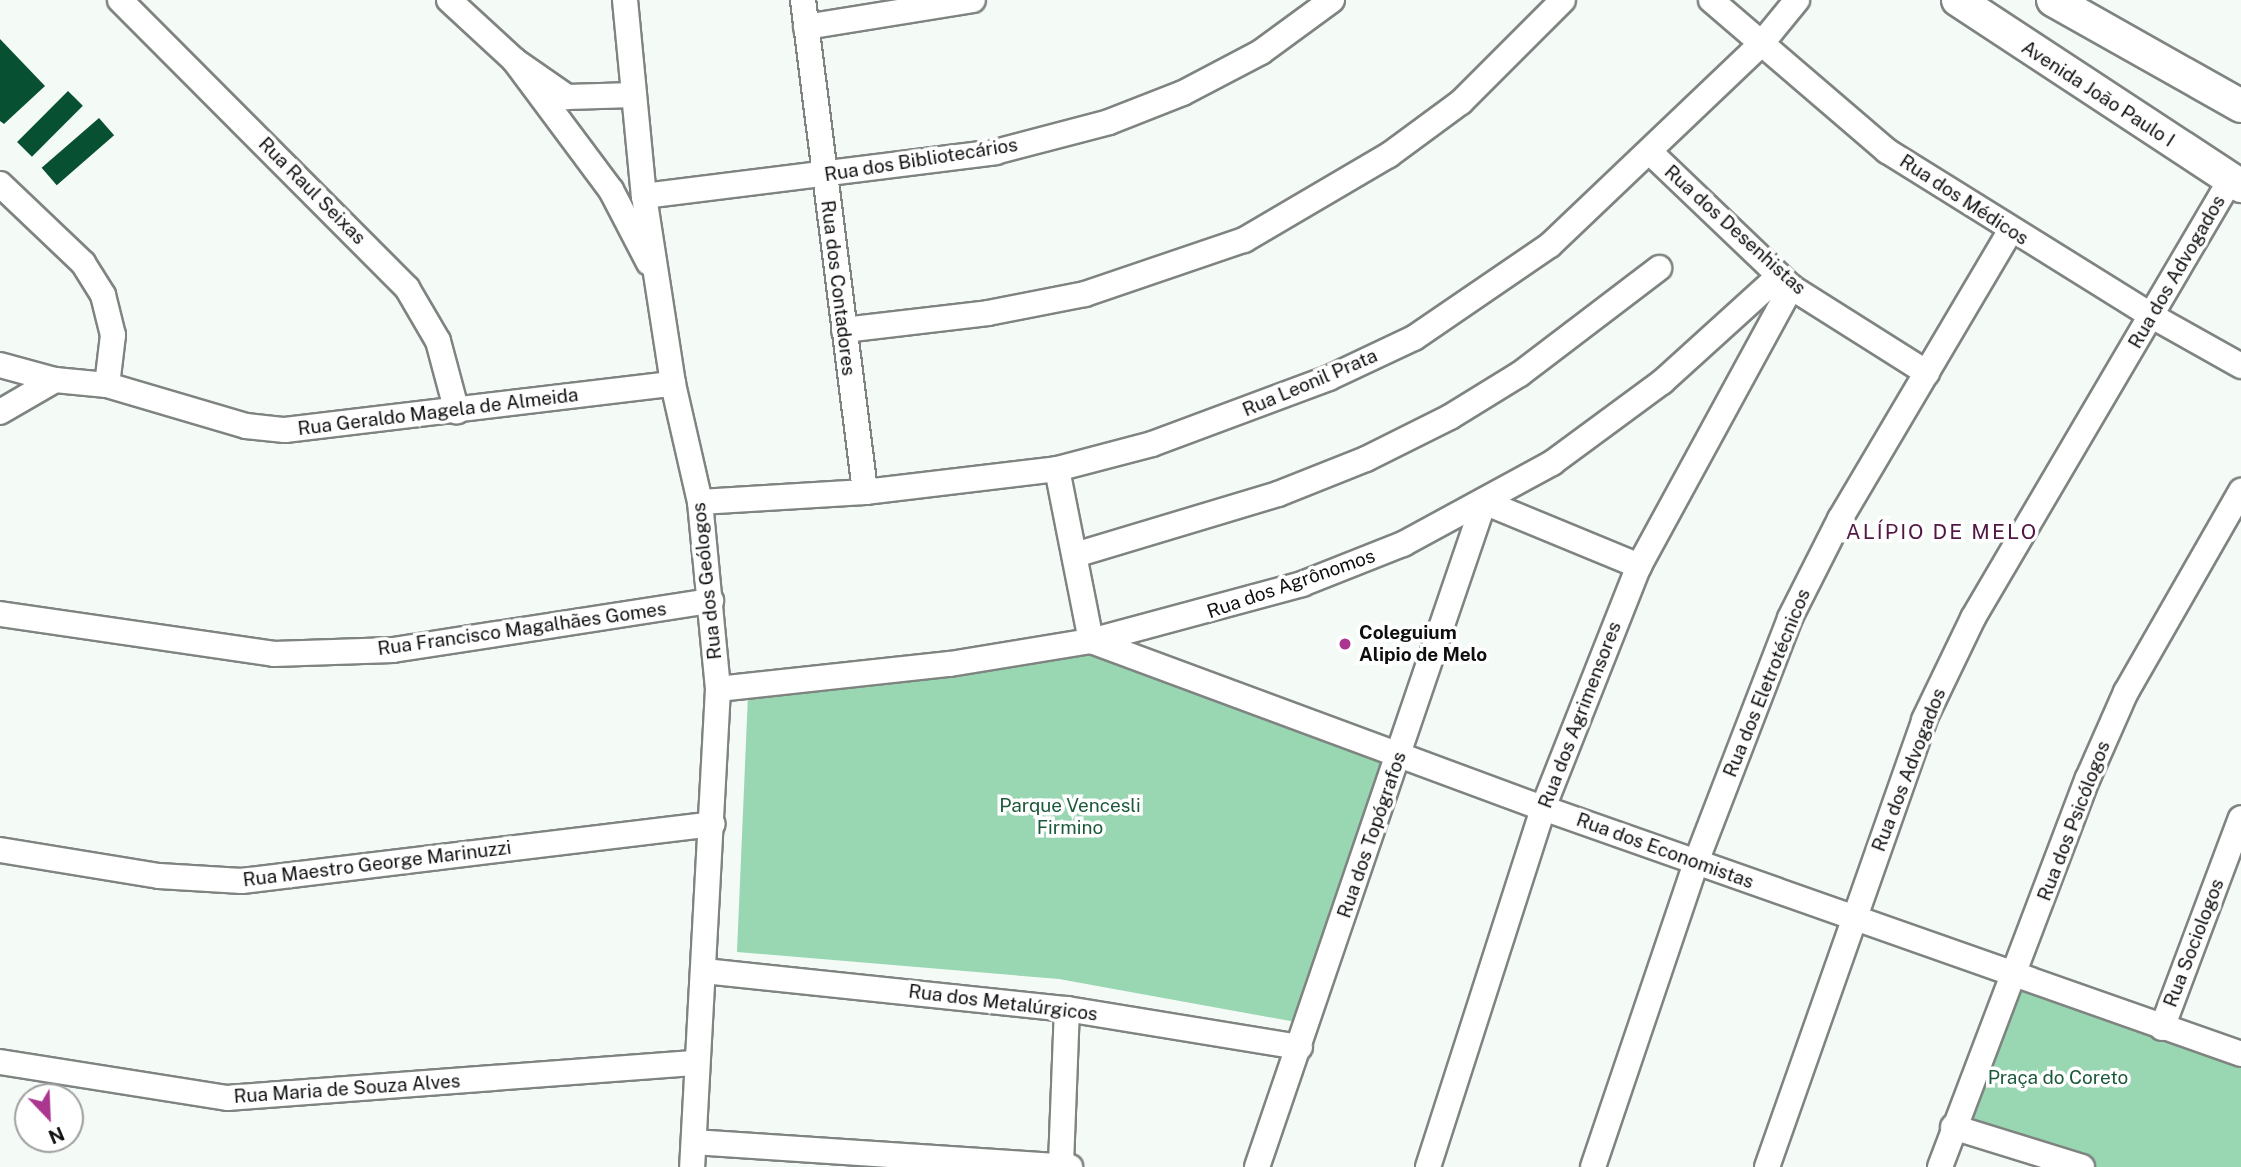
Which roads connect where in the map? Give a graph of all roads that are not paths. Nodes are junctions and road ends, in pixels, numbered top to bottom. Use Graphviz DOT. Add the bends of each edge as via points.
graph roads {
  1 [pos="120,0"];
  2 [pos="449,0"];
  3 [pos="625,0"];
  4 [pos="803,0"];
  5 [pos="972,0"];
  6 [pos="1332,0"];
  7 [pos="1563,0"];
  8 [pos="1711,0"];
  9 [pos="1797,0"];
  10 [pos="1958,0"];
  11 [pos="2053,0"];
  12 [pos="806,27"];
  13 [pos="1760,44"];
  14 [pos="514,60"];
  15 [pos="634,95"];
  16 [pos="2241,106"];
  17 [pos="1651,153"];
  18 [pos="824,177"];
  19 [pos="2236,183"];
  20 [pos="0,184"];
  21 [pos="644,195"];
  22 [pos="2011,230"];
  23 [pos="1659,268"];
  24 [pos="1785,281"];
  25 [pos="660,285"];
  26 [pos="2152,316"];
  27 [pos="844,330"];
  28 [pos="0,365"];
  29 [pos="2241,366"];
  30 [pos="1927,373"];
  31 [pos="55,380"];
  32 [pos="673,384"];
  33 [pos="107,385"];
  34 [pos="0,412"];
  35 [pos="457,412"];
  36 [pos="1057,468"];
  37 [pos="2241,491"];
  38 [pos="865,492"];
  39 [pos="700,502"];
  40 [pos="1484,502"];
  41 [pos="1075,555"];
  42 [pos="1639,566"];
  43 [pos="711,601"];
  44 [pos="0,614"];
  45 [pos="1091,641"];
  46 [pos="718,689"];
  47 [pos="1398,755"];
  48 [pos="1543,808"];
  49 [pos="2241,818"];
  50 [pos="713,824"];
  51 [pos="0,850"];
  52 [pos="1696,862"];
  53 [pos="1855,919"];
  54 [pos="704,971"];
  55 [pos="2015,976"];
  56 [pos="1067,1009"];
  57 [pos="2162,1028"];
  58 [pos="1300,1047"];
  59 [pos="2241,1054"];
  60 [pos="0,1062"];
  61 [pos="696,1063"];
  62 [pos="1953,1127"];
  63 [pos="694,1142"];
  64 [pos="1065,1166"];
  65 [pos="692,1167"];
  66 [pos="1257,1167"];
  67 [pos="1428,1167"];
  68 [pos="1593,1167"];
  69 [pos="1767,1167"];
  70 [pos="1940,1167"];
  71 [pos="2082,1167"];
  1 -- 35 [label="street, Rua Raul Seixas" via="407,288 438,341"];
  2 -- 14 [label="street"];
  3 -- 15 [label="street, Rua dos Geólogos"];
  4 -- 12 [label="street, Rua dos Contadores"];
  5 -- 12 [label="street"];
  6 -- 18 [label="street, Rua dos Bibliotecários" via="1261,52 1183,93 1109,122 995,152"];
  7 -- 27 [label="street" via="1461,102 1389,155 1244,240 1085,294 988,313"];
  8 -- 13 [label="street, Rua dos Médicos"];
  9 -- 13 [label="street, Rua Leonil Prata"];
  10 -- 19 [label="main road, Avenida João Paulo I"];
  11 -- 16 [label="main road"];
  12 -- 18 [label="street, Rua dos Contadores"];
  13 -- 17 [label="street, Rua Leonil Prata"];
  13 -- 22 [label="street, Rua dos Médicos" via="1888,151"];
  14 -- 15 [label="street" via="567,97"];
  14 -- 25 [label="street" via="611,190"];
  15 -- 21 [label="street, Rua dos Geólogos"];
  17 -- 24 [label="street, Rua dos Desenhistas"];
  17 -- 36 [label="street, Rua Leonil Prata" via="1550,245 1414,338 1245,411 1152,443"];
  18 -- 21 [label="street, Rua dos Bibliotecários"];
  18 -- 27 [label="street, Rua dos Contadores"];
  19 -- 26 [label="street, Rua dos Advogados"];
  20 -- 33 [label="street" via="83,263 103,295 113,335"];
  21 -- 25 [label="street, Rua dos Geólogos"];
  22 -- 26 [label="street, Rua dos Médicos"];
  22 -- 30 [label="street, Rua dos Eletrotécnicos"];
  23 -- 41 [label="street" via="1520,374 1450,417 1366,459 1278,494"];
  24 -- 30 [label="street, Rua dos Desenhistas"];
  24 -- 40 [label="street, Rua dos Agrônomos" via="1662,382 1552,463"];
  24 -- 42 [label="street, Rua dos Agrimensores"];
  25 -- 32 [label="street, Rua dos Geólogos"];
  26 -- 29 [label="street, Rua dos Médicos"];
  26 -- 53 [label="street, Rua dos Advogados" via="1973,618 1924,720"];
  27 -- 38 [label="street, Rua dos Contadores"];
  28 -- 31 [label="street, Rua Geraldo Magela de Almeida"];
  30 -- 52 [label="street, Rua dos Eletrotécnicos" via="1840,519 1790,618"];
  31 -- 33 [label="street, Rua Geraldo Magela de Almeida"];
  31 -- 34 [label="street"];
  32 -- 35 [label="street, Rua Geraldo Magela de Almeida"];
  32 -- 39 [label="street, Rua dos Geólogos"];
  33 -- 35 [label="street, Rua Geraldo Magela de Almeida" via="246,426 285,430"];
  36 -- 38 [label="street, Rua Leonil Prata"];
  36 -- 41 [label="street"];
  37 -- 55 [label="street, Rua dos Psicólogos" via="2126,692 2088,778"];
  38 -- 39 [label="street, Rua Leonil Prata"];
  39 -- 43 [label="street, Rua dos Geólogos"];
  40 -- 42 [label="street"];
  40 -- 45 [label="street, Rua dos Agrônomos" via="1402,544 1301,584"];
  40 -- 47 [label="street, Rua dos Topógrafos"];
  41 -- 45 [label="street"];
  42 -- 48 [label="street, Rua dos Agrimensores"];
  43 -- 44 [label="street, Rua Francisco Magalhães Gomes" via="393,650 274,654"];
  43 -- 46 [label="street, Rua dos Geólogos"];
  45 -- 46 [label="street, Rua dos Agrônomos" via="950,664"];
  45 -- 47 [label="street, Rua dos Economistas"];
  46 -- 50 [label="street, Rua dos Geólogos"];
  47 -- 48 [label="street, Rua dos Economistas"];
  47 -- 58 [label="street, Rua dos Topógrafos"];
  48 -- 52 [label="street, Rua dos Economistas"];
  48 -- 67 [label="street, Rua dos Agrimensores"];
  49 -- 57 [label="street, Rua Sociologos"];
  50 -- 51 [label="street, Rua Maestro George Marinuzzi" via="242,881 159,876"];
  50 -- 54 [label="street, Rua dos Geólogos"];
  52 -- 53 [label="street, Rua dos Economistas"];
  52 -- 68 [label="street, Rua dos Eletrotécnicos"];
  53 -- 55 [label="street, Rua dos Economistas"];
  53 -- 69 [label="street, Rua dos Advogados"];
  54 -- 56 [label="street, Rua dos Metalúrgicos"];
  54 -- 61 [label="street, Rua dos Geólogos"];
  55 -- 57 [label="street, Rua dos Economistas"];
  55 -- 62 [label="street, Rua dos Psicólogos"];
  56 -- 58 [label="street, Rua dos Metalúrgicos"];
  56 -- 64 [label="street"];
  57 -- 59 [label="street, Rua dos Economistas"];
  58 -- 66 [label="street, Rua dos Topógrafos"];
  60 -- 61 [label="street, Rua Maria de Souza Alves" via="227,1098"];
  61 -- 63 [label="street, Rua dos Geólogos"];
  62 -- 70 [label="street, Rua dos Psicólogos"];
  62 -- 71 [label="street"];
  63 -- 64 [label="street"];
  63 -- 65 [label="street, Rua dos Geólogos"];
}
